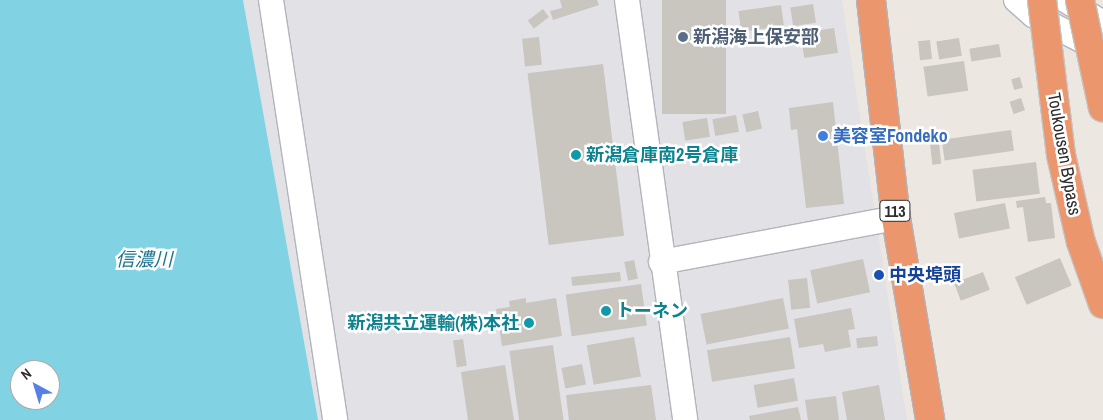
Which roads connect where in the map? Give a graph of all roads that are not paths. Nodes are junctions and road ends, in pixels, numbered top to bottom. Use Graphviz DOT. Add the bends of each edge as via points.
graph roads {
  1 [pos="271,0"];
  2 [pos="627,0"];
  3 [pos="871,0"];
  4 [pos="1016,0"];
  5 [pos="1042,0"];
  6 [pos="1065,0"];
  7 [pos="1080,0"];
  8 [pos="1103,22"];
  9 [pos="1103,42"];
  10 [pos="1103,108"];
  11 [pos="896,218"];
  12 [pos="661,262"];
  13 [pos="1103,304"];
  14 [pos="335,420"];
  15 [pos="685,420"];
  16 [pos="930,420"];
  1 -- 14 [label="street"];
  2 -- 12 [label="street"];
  3 -- 11 [label="highway, 113"];
  4 -- 9 [label="street" via="1033,15 1083,41"];
  5 -- 13 [label="highway, Toukousen Bypass, bridge" via="1061,155 1081,242"];
  6 -- 8 [label="street"];
  7 -- 10 [label="highway, bridge"];
  11 -- 12 [label="street"];
  11 -- 16 [label="highway, 113"];
  12 -- 15 [label="street"];
}
